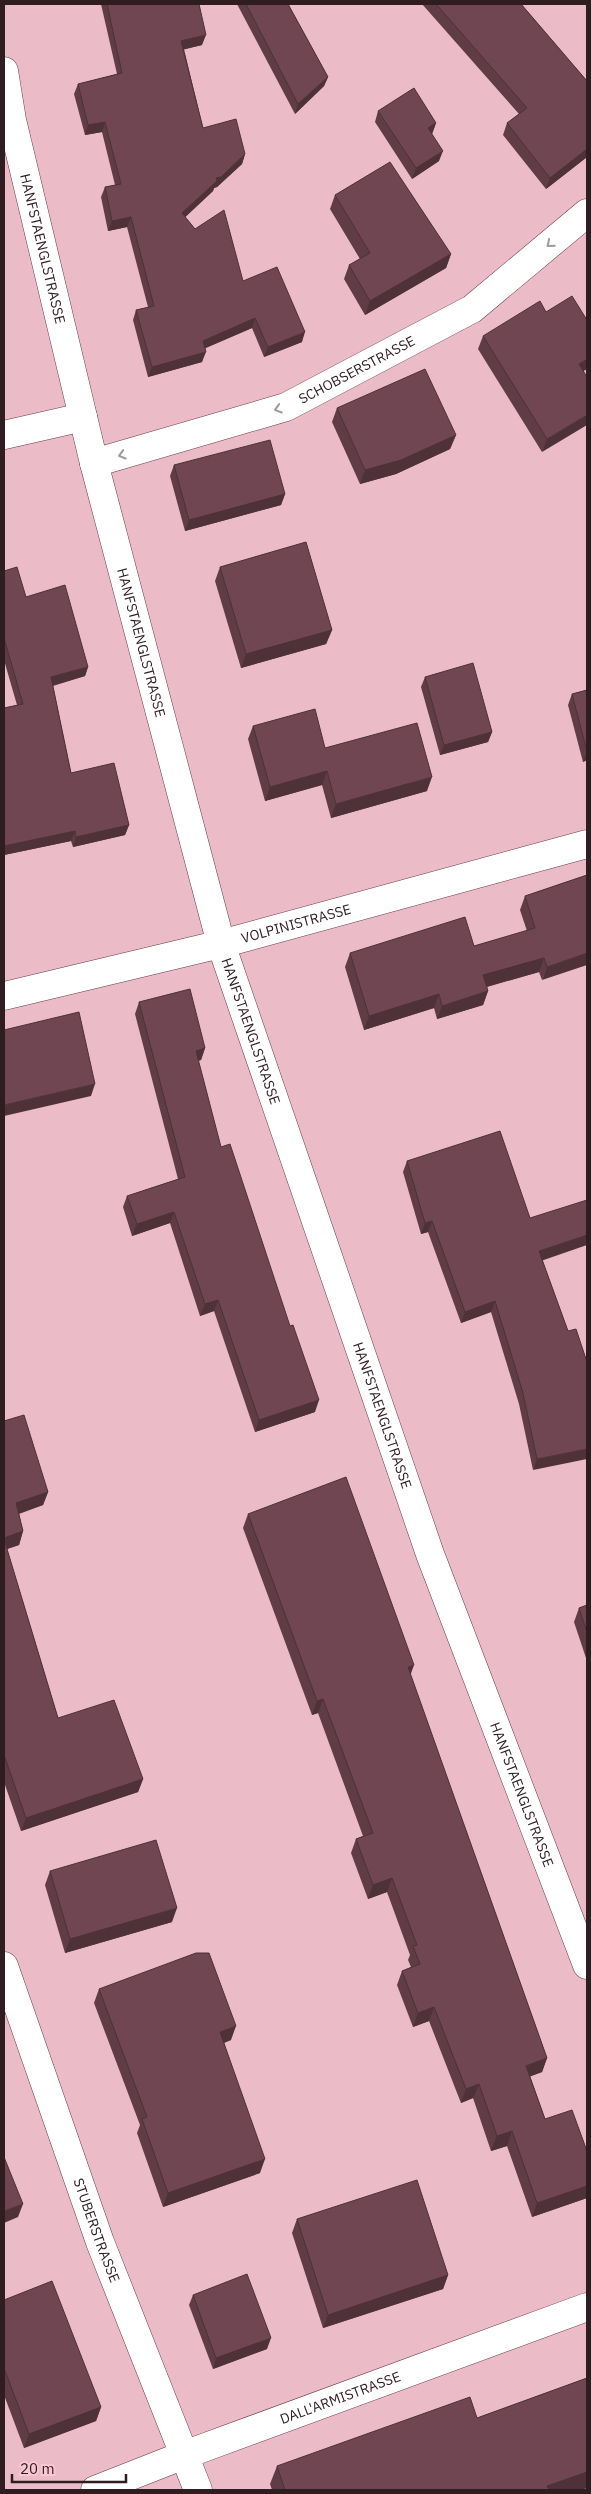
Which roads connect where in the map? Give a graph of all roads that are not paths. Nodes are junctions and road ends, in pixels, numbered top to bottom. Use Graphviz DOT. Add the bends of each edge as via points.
graph roads {
  1 [pos="4,71"];
  2 [pos="587,213"];
  3 [pos="83,417"];
  4 [pos="4,435"];
  5 [pos="94,463"];
  6 [pos="587,844"];
  7 [pos="221,944"];
  8 [pos="4,996"];
  9 [pos="587,1965"];
  10 [pos="4,1966"];
  11 [pos="587,2307"];
  12 [pos="184,2455"];
  13 [pos="95,2490"];
  14 [pos="198,2490"];
  1 -- 3 [label="street, HANFSTAENGLSTRASSE" via="12,120"];
  2 -- 5 [label="street, SCHOBSERSTRASSE, one-way" via="472,309 286,406"];
  3 -- 4 [label="street"];
  3 -- 5 [label="street, HANFSTAENGLSTRASSE"];
  5 -- 7 [label="street, HANFSTAENGLSTRASSE"];
  6 -- 7 [label="street, VOLPINISTRASSE"];
  7 -- 8 [label="street, VOLPINISTRASSE"];
  7 -- 9 [label="street, HANFSTAENGLSTRASSE" via="430,1554"];
  10 -- 12 [label="street, STUBERSTRASSE" via="100,2242"];
  11 -- 12 [label="street, DALL'ARMISTRASSE"];
  12 -- 13 [label="street, DALL'ARMISTRASSE"];
  12 -- 14 [label="street, STUBERSTRASSE"];
}
